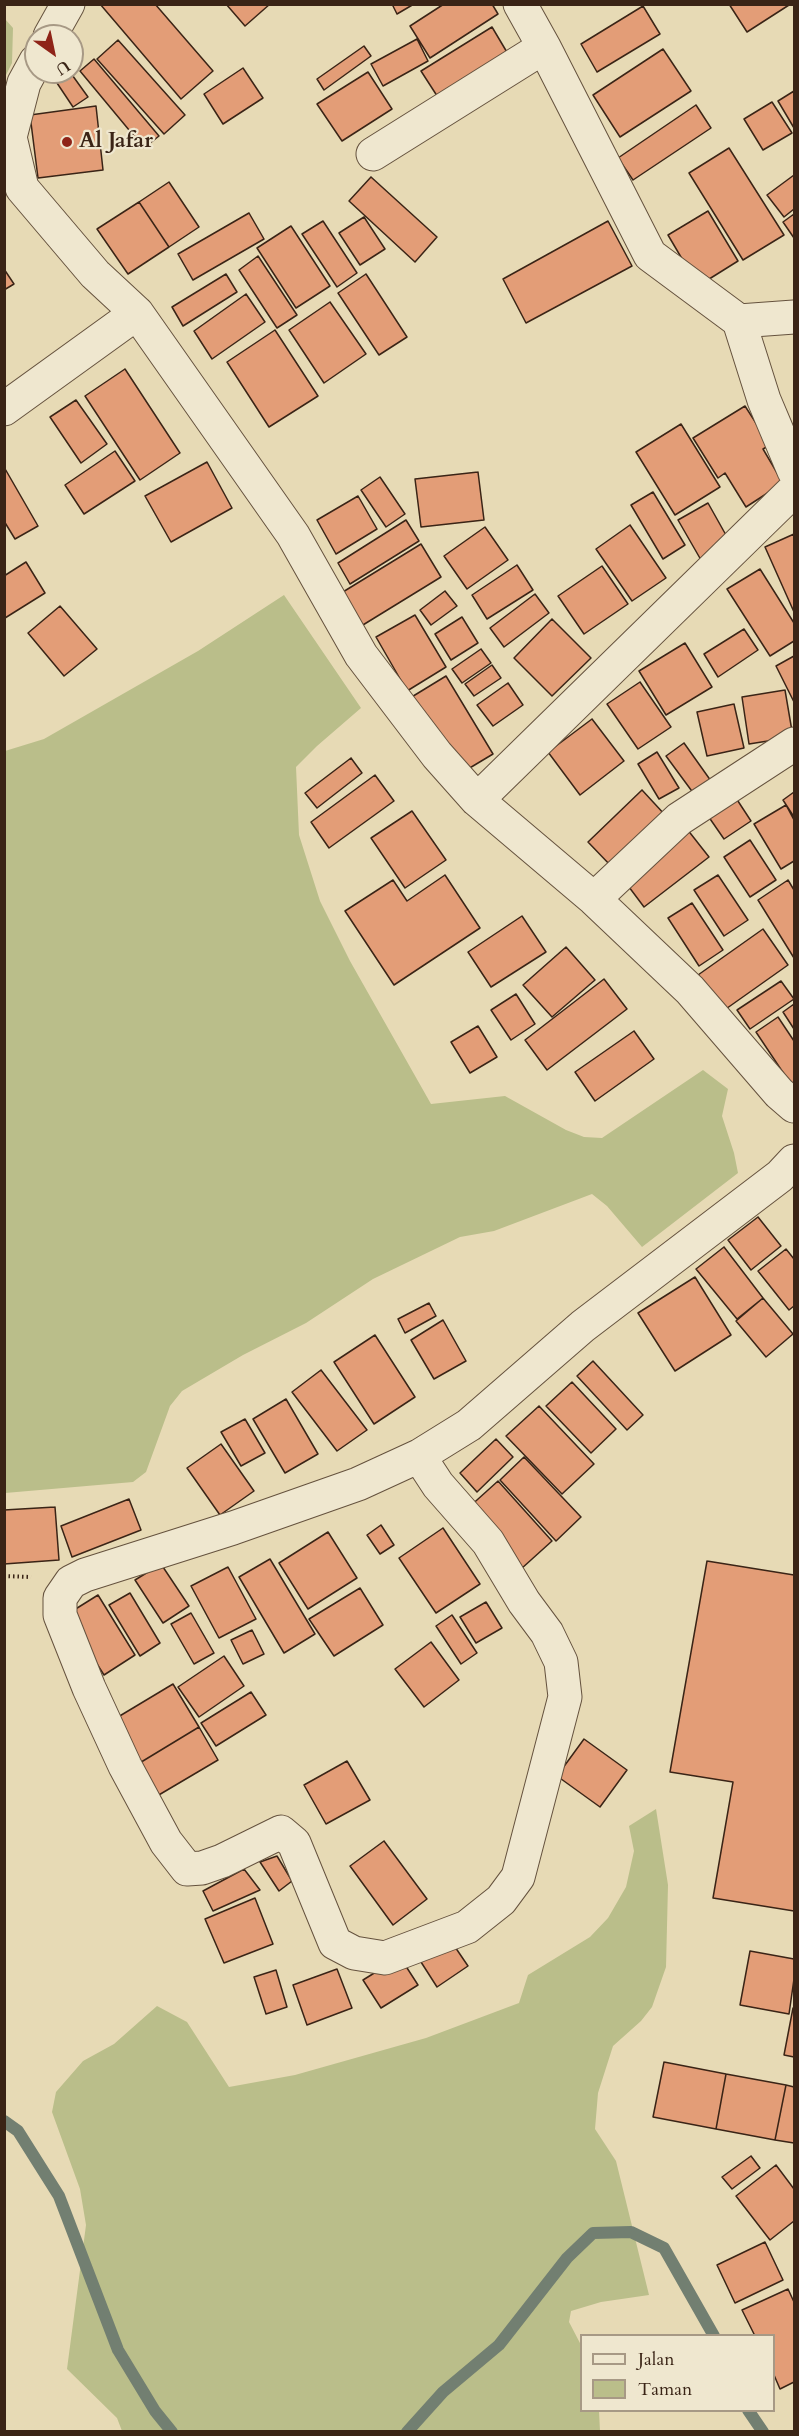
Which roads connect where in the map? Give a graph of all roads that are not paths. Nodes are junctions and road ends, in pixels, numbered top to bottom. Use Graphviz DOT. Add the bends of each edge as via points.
graph roads {
  1 [pos="68,4"];
  2 [pos="520,4"];
  3 [pos="57,24"];
  4 [pos="544,47"];
  5 [pos="24,82"];
  6 [pos="373,154"];
  7 [pos="11,169"];
  8 [pos="137,313"];
  9 [pos="795,317"];
  10 [pos="739,321"];
  11 [pos="4,409"];
  12 [pos="795,471"];
  13 [pos="795,490"];
  14 [pos="795,744"];
  15 [pos="477,800"];
  16 [pos="594,899"];
  17 [pos="795,1106"];
  18 [pos="795,1161"];
  19 [pos="419,1456"];
  1 -- 3 [label="street"];
  2 -- 4 [label="street"];
  4 -- 6 [label="street"];
  4 -- 10 [label="street" via="650,255"];
  5 -- 7 [label="street" via="10,137"];
  7 -- 8 [label="street" via="22,188 95,274"];
  8 -- 11 [label="street"];
  8 -- 15 [label="street" via="293,535 361,655 437,755"];
  9 -- 10 [label="street"];
  10 -- 12 [label="street" via="764,400"];
  13 -- 15 [label="street"];
  14 -- 16 [label="street" via="679,819"];
  15 -- 16 [label="street"];
  16 -- 17 [label="street" via="690,990 779,1093"];
  18 -- 19 [label="street" via="583,1326 469,1425"];
  19 -- 19 [label="street" via="358,1484 85,1575 70,1582 60,1598 60,1615 125,1766 166,1842 187,1869 222,1861 281,1832 294,1843 334,1943 354,1953 385,1958 467,1928 501,1900 518,1877 565,1696 561,1662 547,1633 488,1542 438,1485"];
}
